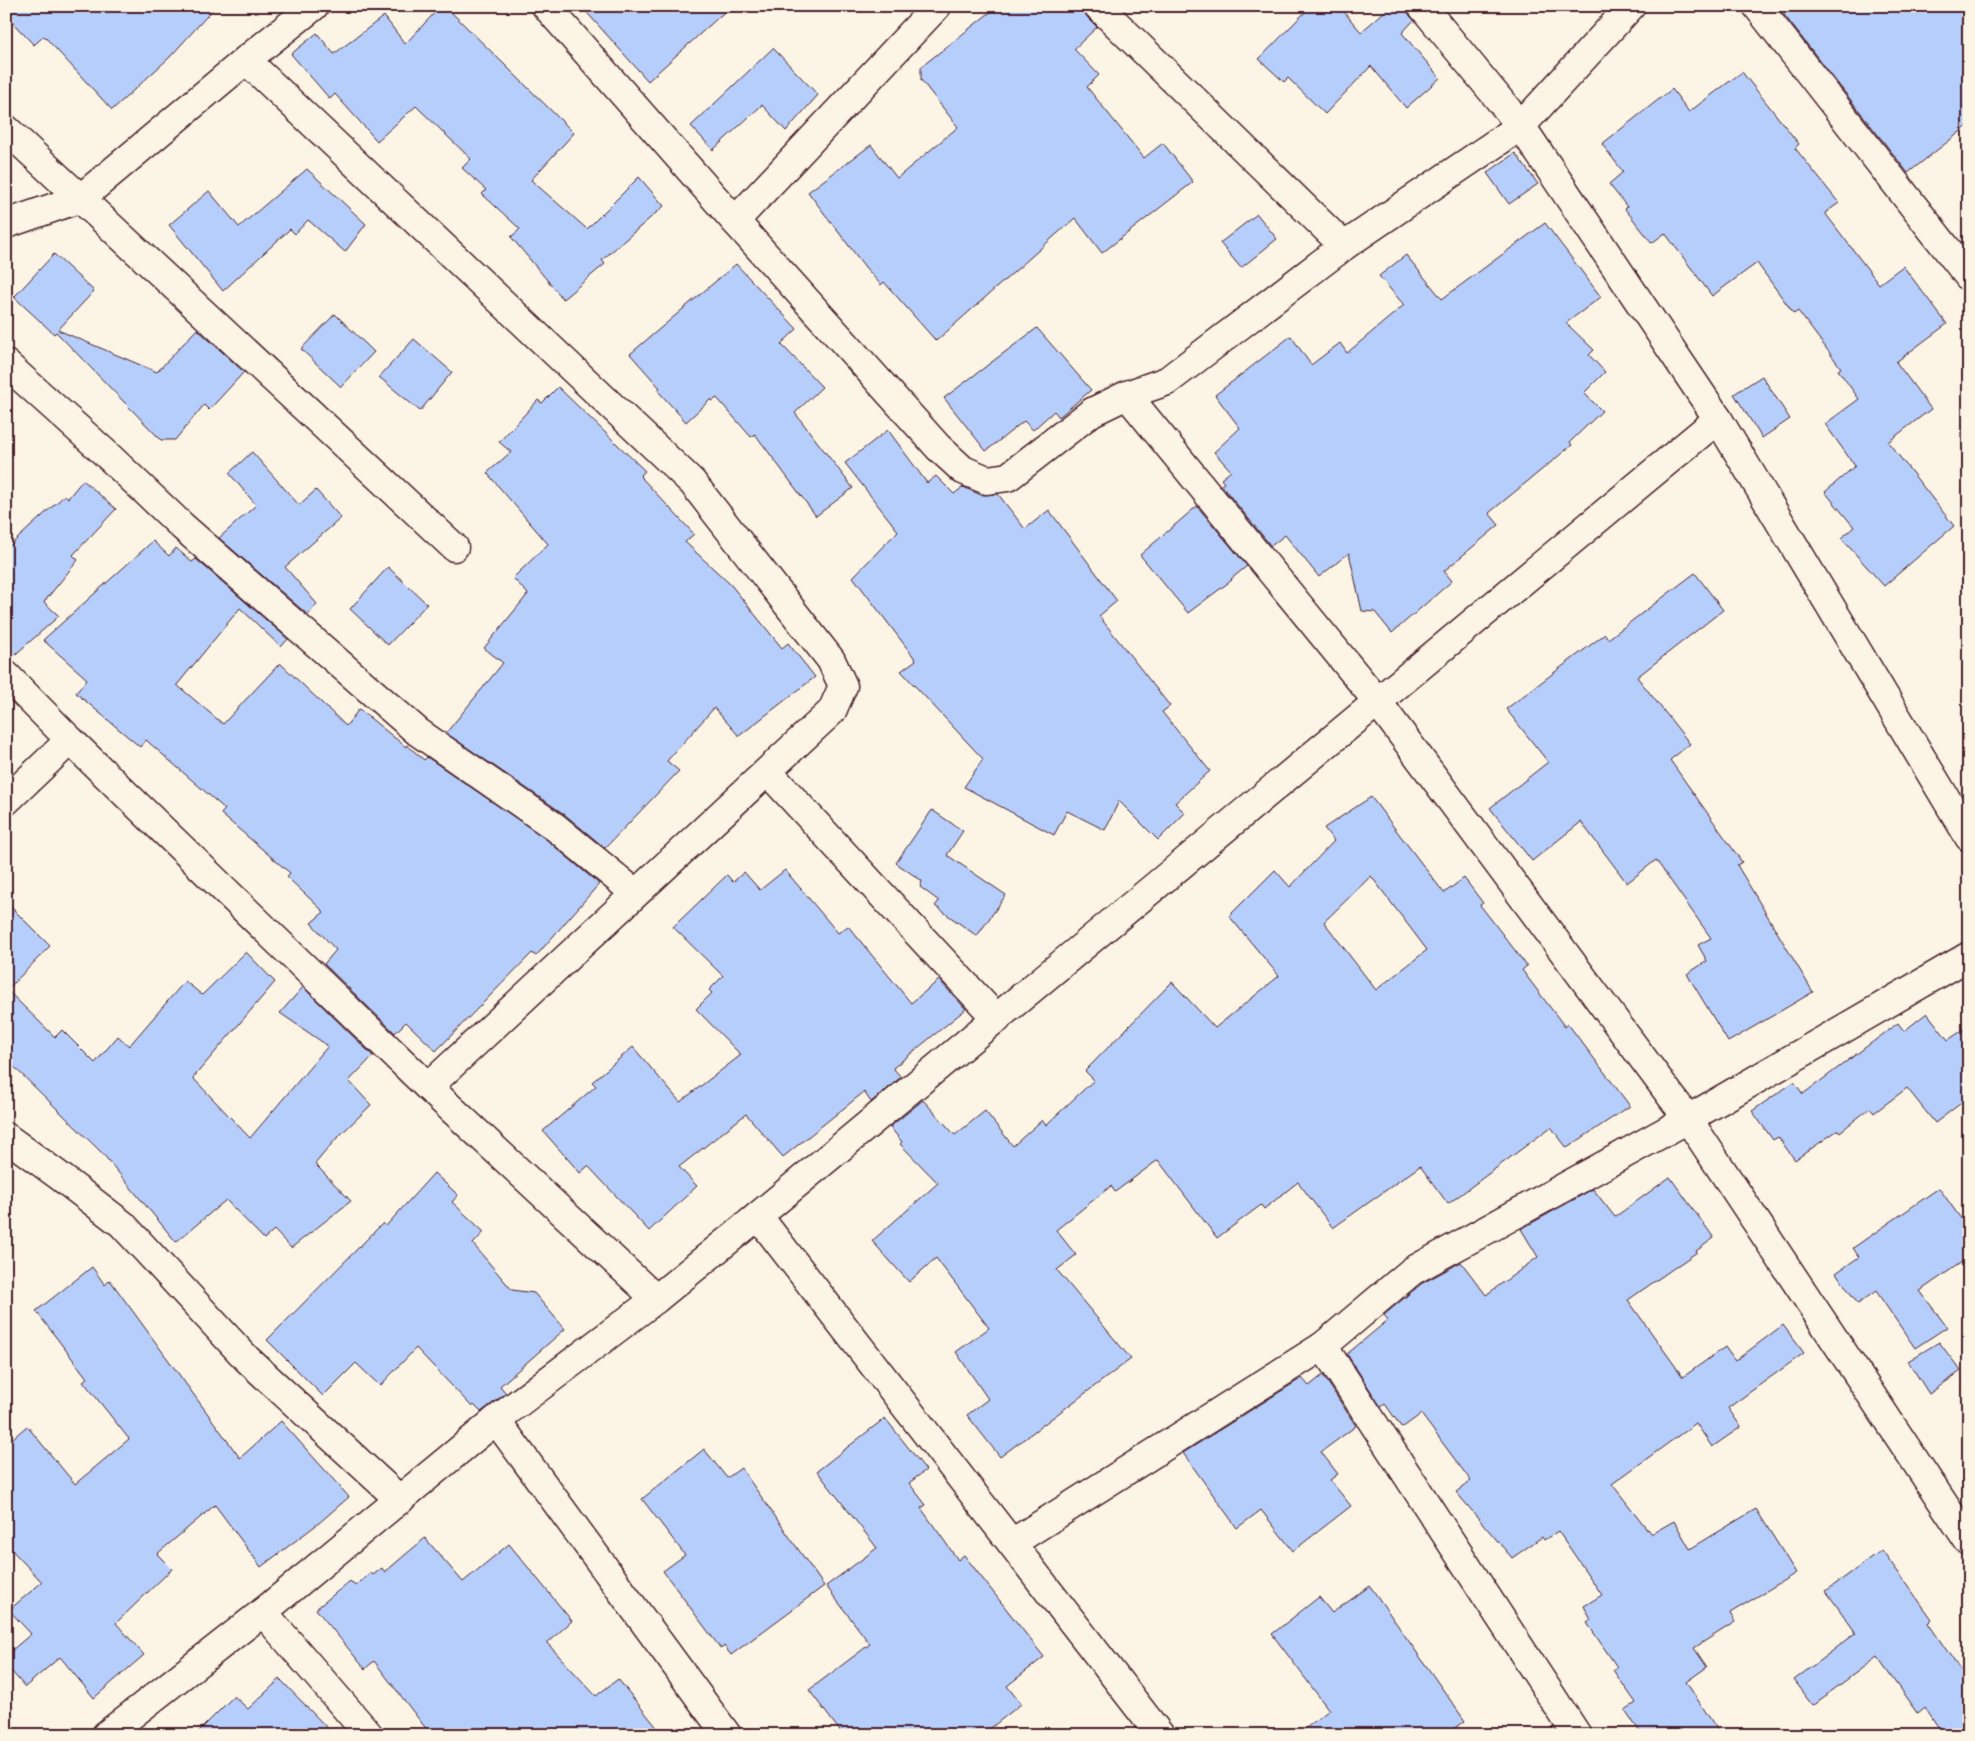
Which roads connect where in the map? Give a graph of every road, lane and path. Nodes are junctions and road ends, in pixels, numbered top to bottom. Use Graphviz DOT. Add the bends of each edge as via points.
graph roads {
  1 [pos="314,6"];
  2 [pos="546,6"];
  3 [pos="937,6"];
  4 [pos="1098,6"];
  5 [pos="1422,6"];
  6 [pos="1631,6"];
  7 [pos="1757,6"];
  8 [pos="246,60"];
  9 [pos="1521,126"];
  10 [pos="6,130"];
  11 [pos="81,198"];
  12 [pos="735,220"];
  13 [pos="6,224"];
  14 [pos="1344,246"];
  15 [pos="1969,277"];
  16 [pos="6,364"];
  17 [pos="1127,395"];
  18 [pos="1718,419"];
  19 [pos="454,547"];
  20 [pos="6,675"];
  21 [pos="1377,701"];
  22 [pos="70,740"];
  23 [pos="768,772"];
  24 [pos="6,801"];
  25 [pos="1969,837"];
  26 [pos="635,893"];
  27 [pos="1969,956"];
  28 [pos="997,1019"];
  29 [pos="428,1086"];
  30 [pos="1688,1120"];
  31 [pos="6,1137"];
  32 [pos="758,1216"];
  33 [pos="656,1299"];
  34 [pos="1323,1346"];
  35 [pos="496,1420"];
  36 [pos="400,1500"];
  37 [pos="1969,1542"];
  38 [pos="1012,1543"];
  39 [pos="263,1612"];
  40 [pos="120,1731"];
  41 [pos="369,1735"];
  42 [pos="727,1735"];
  43 [pos="1160,1735"];
  44 [pos="1577,1735"];
  1 -- 8 [label="street"];
  2 -- 12 [label="street"];
  3 -- 12 [label="street"];
  4 -- 14 [label="street"];
  5 -- 9 [label="street"];
  6 -- 9 [label="street"];
  7 -- 15 [label="street"];
  8 -- 11 [label="street"];
  8 -- 23 [label="street" via="692,482 831,660 843,686 832,711"];
  9 -- 14 [label="street"];
  9 -- 18 [label="street"];
  10 -- 11 [label="street"];
  11 -- 13 [label="street"];
  11 -- 19 [label="street"];
  12 -- 17 [label="street" via="938,447 963,470 987,480 1008,477 1092,412"];
  14 -- 17 [label="street" via="1167,381"];
  16 -- 26 [label="street" via="182,526 418,732 554,827"];
  17 -- 21 [label="street"];
  18 -- 21 [label="street"];
  18 -- 25 [label="street"];
  20 -- 22 [label="street"];
  21 -- 28 [label="street"];
  21 -- 30 [label="street"];
  22 -- 24 [label="street"];
  22 -- 29 [label="street"];
  23 -- 26 [label="street"];
  23 -- 28 [label="street"];
  26 -- 29 [label="street"];
  27 -- 30 [label="street"];
  28 -- 32 [label="street"];
  29 -- 33 [label="street"];
  30 -- 34 [label="street" via="1412,1271"];
  30 -- 37 [label="street"];
  31 -- 36 [label="street" via="122,1224 247,1359"];
  32 -- 33 [label="street"];
  32 -- 38 [label="street"];
  33 -- 35 [label="street"];
  34 -- 38 [label="street"];
  34 -- 44 [label="street"];
  35 -- 36 [label="street"];
  35 -- 42 [label="street"];
  36 -- 39 [label="street"];
  38 -- 43 [label="street"];
  39 -- 40 [label="street"];
  39 -- 41 [label="street"];
}
